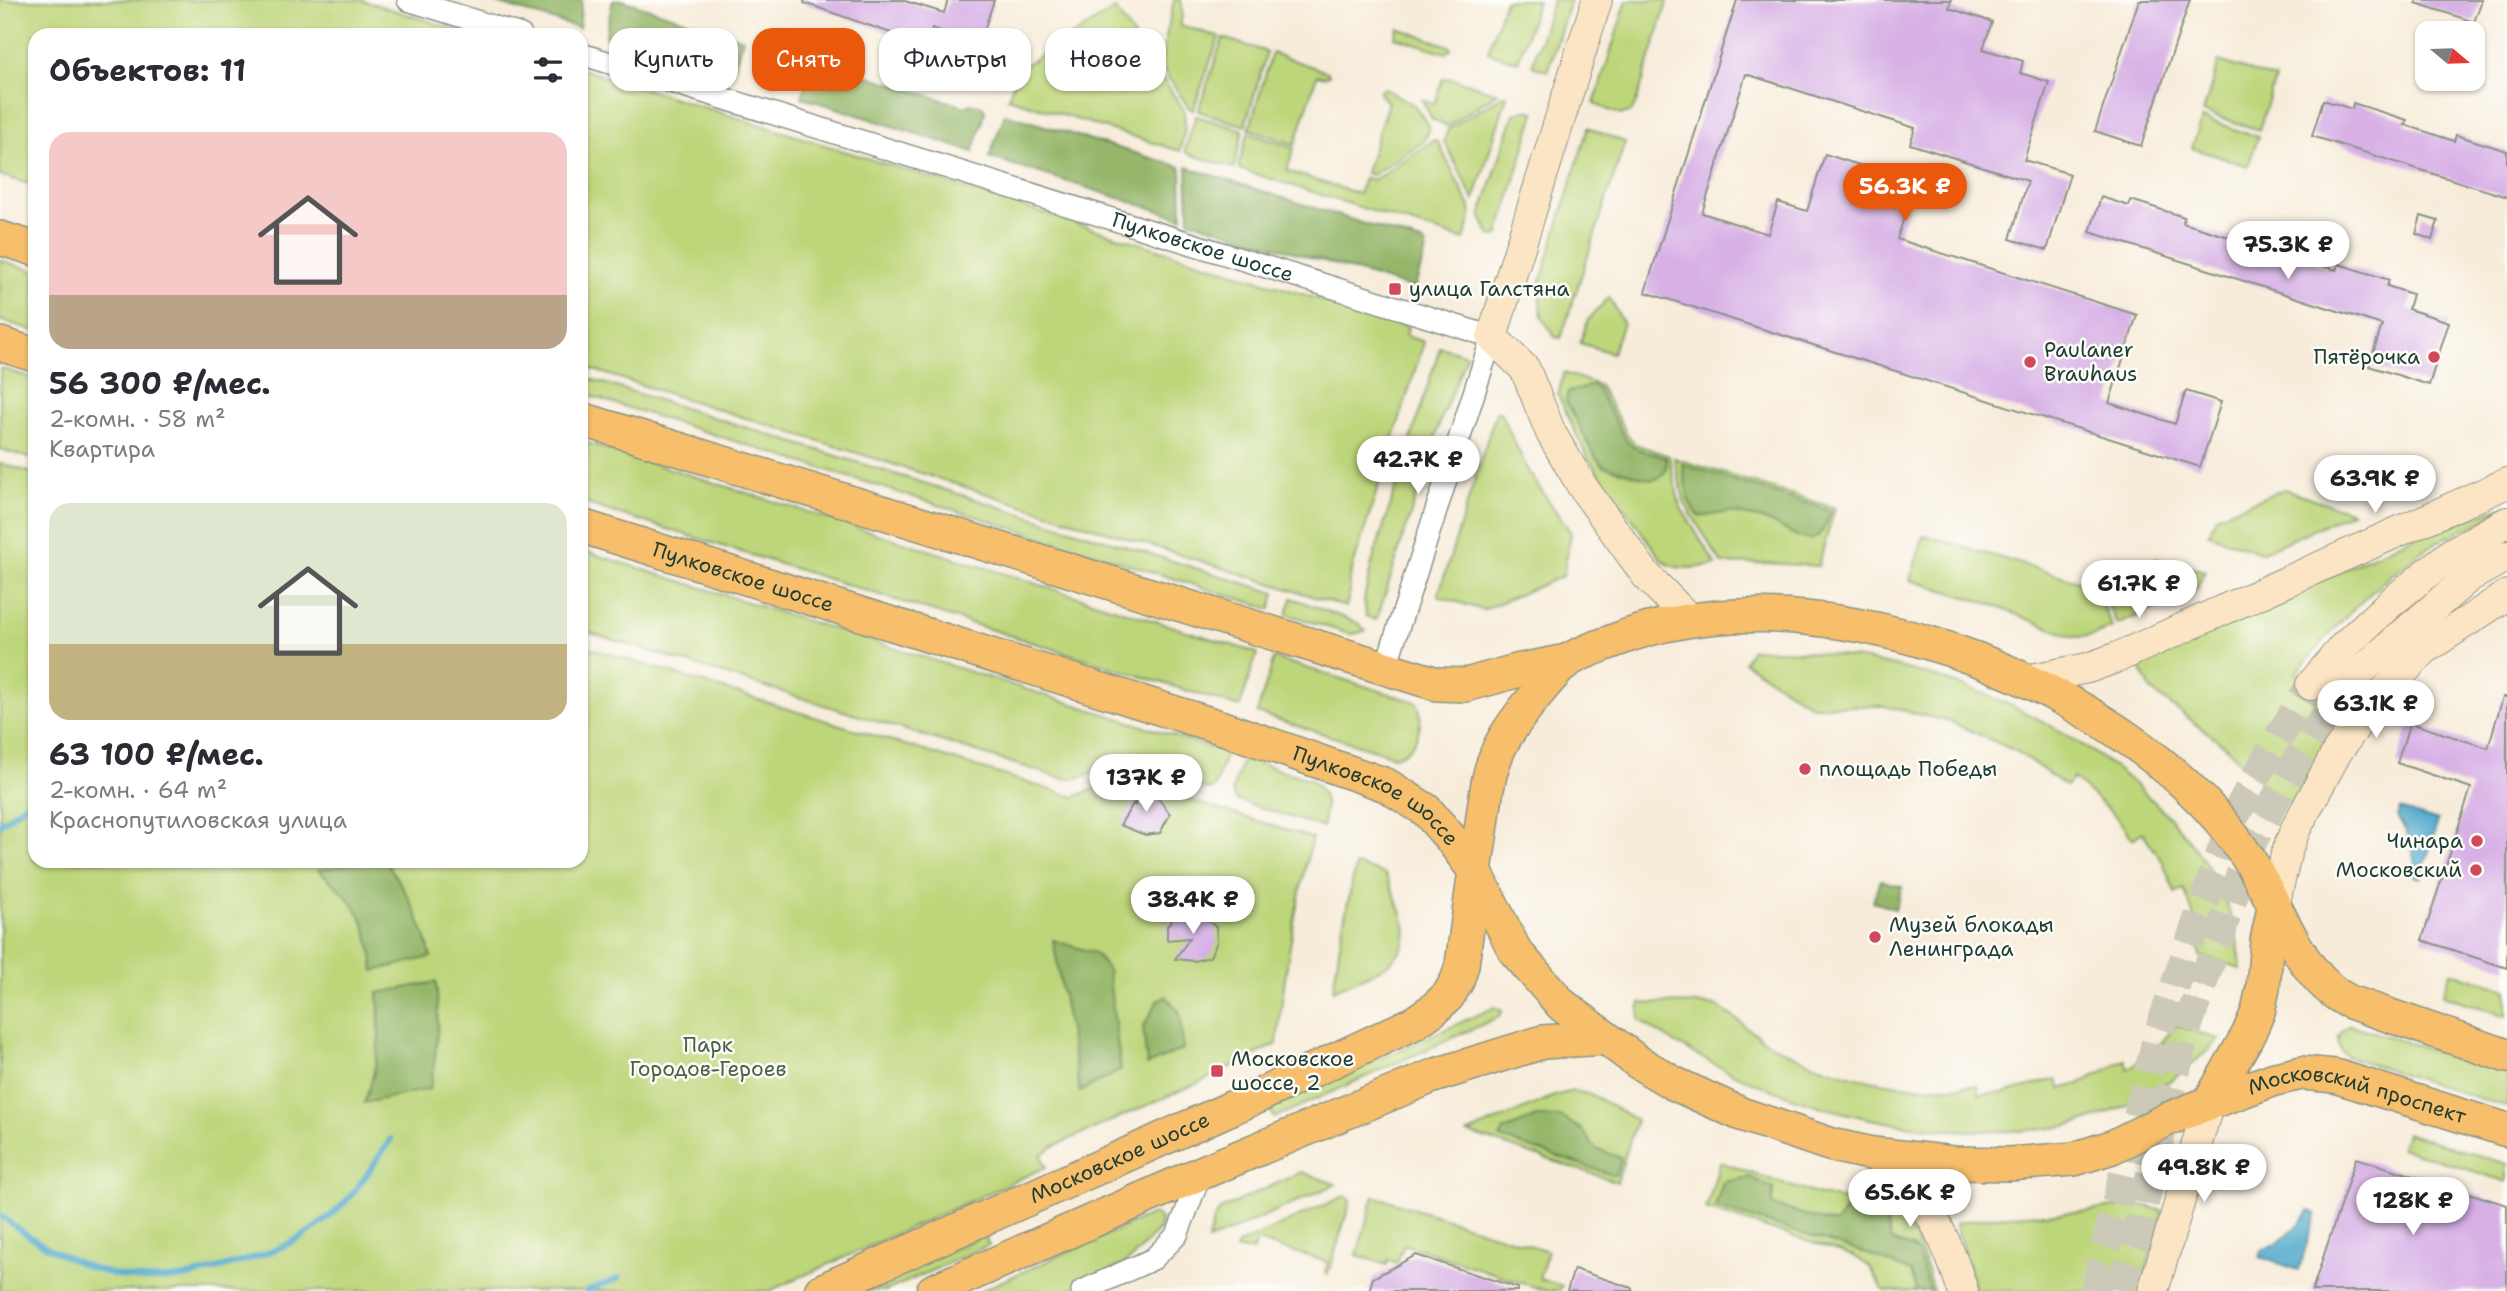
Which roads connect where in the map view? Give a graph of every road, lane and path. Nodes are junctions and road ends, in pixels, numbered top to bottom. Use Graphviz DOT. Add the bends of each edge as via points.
graph roads {
  1 [pos="408,0"];
  2 [pos="1597,0"];
  3 [pos="498,28"];
  4 [pos="588,56"];
  5 [pos="0,238"];
  6 [pos="28,247"];
  7 [pos="1492,337"];
  8 [pos="0,344"];
  9 [pos="28,353"];
  10 [pos="588,421"];
  11 [pos="2507,483"];
  12 [pos="2507,522"];
  13 [pos="588,528"];
  14 [pos="2507,556"];
  15 [pos="2507,595"];
  16 [pos="1690,620"];
  17 [pos="1567,661"];
  18 [pos="1385,669"];
  19 [pos="2025,680"];
  20 [pos="1475,871"];
  21 [pos="2274,907"];
  22 [pos="1605,1038"];
  23 [pos="2507,1056"];
  24 [pos="2209,1103"];
  25 [pos="2507,1130"];
  26 [pos="1872,1154"];
  27 [pos="1201,1173"];
  28 [pos="1010,1206"];
  29 [pos="1030,1248"];
  30 [pos="821,1291"];
  31 [pos="933,1291"];
  32 [pos="1082,1291"];
  33 [pos="1963,1291"];
  34 [pos="2153,1291"];
  1 -- 3 [label="street"];
  2 -- 7 [label="main road"];
  4 -- 7 [label="street, Пулковское шоссе"];
  5 -- 6 [label="main road"];
  7 -- 16 [label="main road" via="1525,369 1551,433 1582,486 1646,575"];
  7 -- 18 [label="street"];
  8 -- 9 [label="main road"];
  10 -- 18 [label="main road"];
  11 -- 19 [label="main road" via="2118,657"];
  12 -- 14 [label="main road" via="2453,552 2343,647 2323,694 2362,670 2469,577"];
  13 -- 20 [label="main road, Пулковское шоссе" via="1226,729 1386,785 1426,810"];
  15 -- 21 [label="main road" via="2426,649 2357,724 2295,830"];
  16 -- 17 [label="main road" via="1638,631"];
  16 -- 19 [label="main road" via="1776,617 1859,626 1932,645"];
  17 -- 18 [label="main road" via="1452,686"];
  17 -- 20 [label="main road" via="1519,717 1496,755 1484,795"];
  19 -- 21 [label="main road" via="2094,718 2185,785 2249,859"];
  20 -- 22 [label="main road" via="1516,951 1562,1005"];
  20 -- 28 [label="main road, Московское шоссе" via="1462,965 1448,996 1434,1009 1384,1038"];
  21 -- 23 [label="main road" via="2317,976 2340,998"];
  21 -- 24 [label="main road" via="2258,1012"];
  22 -- 26 [label="main road" via="1673,1083 1741,1114"];
  22 -- 27 [label="main road" via="1543,1042 1433,1076"];
  24 -- 25 [label="main road, Московский проспект" via="2275,1079 2319,1073"];
  24 -- 26 [label="main road" via="2074,1159 1988,1164"];
  24 -- 34 [label="main road"];
  26 -- 33 [label="main road" via="1901,1177 1937,1222"];
  27 -- 29 [label="main road"];
  27 -- 32 [label="street" via="1177,1235 1153,1259"];
  28 -- 29 [label="main road"];
  28 -- 30 [label="main road, Московское шоссе"];
  29 -- 31 [label="main road"];
}
